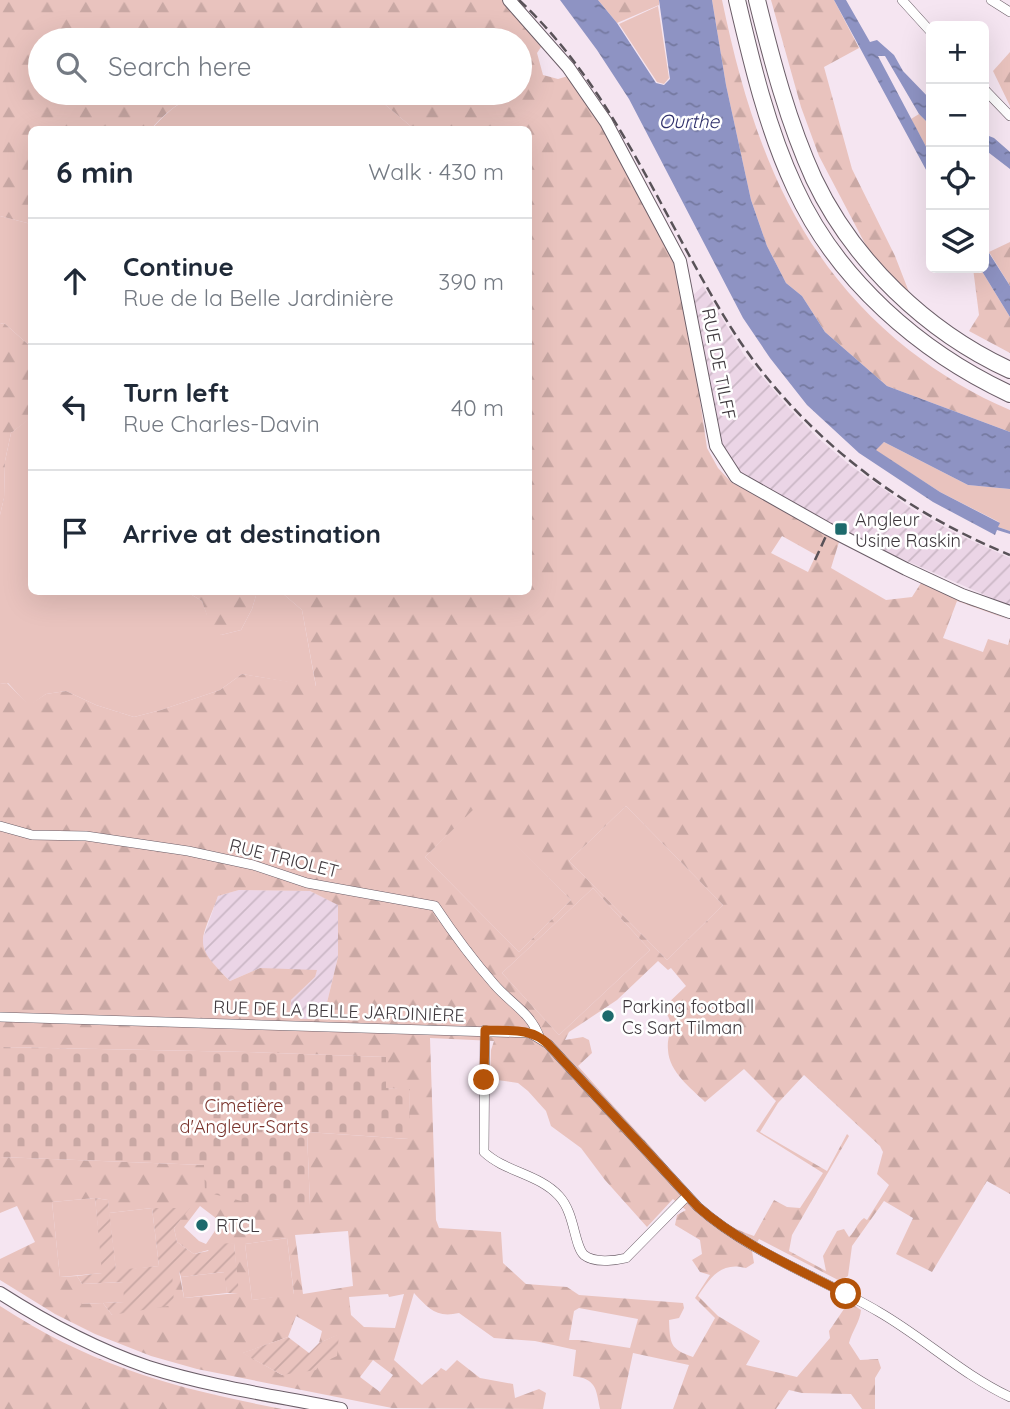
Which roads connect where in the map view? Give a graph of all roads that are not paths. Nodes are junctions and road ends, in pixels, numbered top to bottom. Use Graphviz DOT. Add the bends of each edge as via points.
graph roads {
  1 [pos="509,0"];
  2 [pos="737,0"];
  3 [pos="757,0"];
  4 [pos="902,0"];
  5 [pos="991,0"];
  6 [pos="1010,12"];
  7 [pos="926,26"];
  8 [pos="989,94"];
  9 [pos="1010,116"];
  10 [pos="1010,370"];
  11 [pos="1010,394"];
  12 [pos="1010,612"];
  13 [pos="0,826"];
  14 [pos="0,1017"];
  15 [pos="485,1030"];
  16 [pos="539,1036"];
  17 [pos="687,1196"];
  18 [pos="0,1293"];
  19 [pos="1010,1397"];
  20 [pos="341,1409"];
  1 -- 12 [label="main road, RUE DE TILFF" via="568,67 606,122 680,261 716,446 736,477 906,569"];
  2 -- 11 [label="highway" via="783,161 825,240 867,292 919,340 969,374"];
  3 -- 10 [label="highway" via="778,82 804,155 843,228 905,300 960,343"];
  4 -- 7 [label="street"];
  5 -- 6 [label="street"];
  8 -- 9 [label="street"];
  13 -- 16 [label="street, RUE TRIOLET" via="32,835 86,836 188,851 307,883 435,906 493,983 534,1023"];
  14 -- 15 [label="street, RUE DE LA BELLE JARDINIÈRE"];
  15 -- 16 [label="street, RUE DE LA BELLE JARDINIÈRE"];
  15 -- 17 [label="street" via="484,1152 559,1196 570,1212 584,1254 597,1260 626,1258"];
  16 -- 17 [label="street"];
  17 -- 19 [label="street" via="712,1220 902,1326"];
  18 -- 20 [label="main road" via="70,1334 150,1367"];
}
